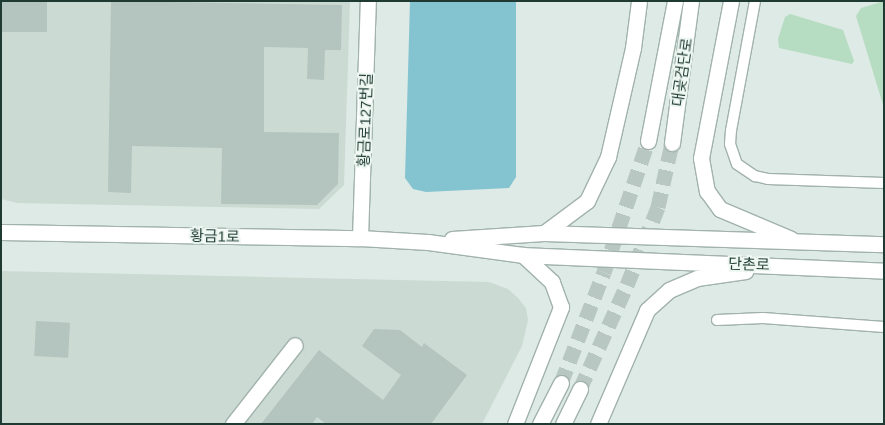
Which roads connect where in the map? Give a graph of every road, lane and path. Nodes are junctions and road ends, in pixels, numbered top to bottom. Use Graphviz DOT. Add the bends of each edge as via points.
graph roads {
  1 [pos="368,1"];
  2 [pos="639,1"];
  3 [pos="675,1"];
  4 [pos="692,1"];
  5 [pos="731,1"];
  6 [pos="755,1"];
  7 [pos="648,141"];
  8 [pos="672,143"];
  9 [pos="884,182"];
  10 [pos="1,232"];
  11 [pos="544,233"];
  12 [pos="622,235"];
  13 [pos="360,238"];
  14 [pos="428,242"];
  15 [pos="804,244"];
  16 [pos="884,244"];
  17 [pos="523,255"];
  18 [pos="614,260"];
  19 [pos="786,265"];
  20 [pos="884,271"];
  21 [pos="717,320"];
  22 [pos="884,327"];
  23 [pos="295,345"];
  24 [pos="560,383"];
  25 [pos="580,389"];
  26 [pos="233,424"];
  27 [pos="515,424"];
  28 [pos="540,424"];
  29 [pos="563,424"];
  30 [pos="598,424"];
  1 -- 13 [label="main road, 황금로127번길"];
  2 -- 11 [label="main road" via="633,48 608,157 587,200"];
  3 -- 7 [label="main road, 대곶검단로"];
  4 -- 8 [label="main road, 대곶검단로"];
  5 -- 15 [label="main road" via="700,158 707,191 720,209"];
  6 -- 9 [label="lane" via="731,130 730,144 737,164 755,176 768,179"];
  10 -- 13 [label="main road, 황금1로"];
  11 -- 12 [label="main road, 황금1로"];
  11 -- 14 [label="main road, 황금1로"];
  12 -- 15 [label="main road, 단촌로"];
  13 -- 14 [label="main road, 황금1로"];
  14 -- 17 [label="main road, 황금1로"];
  15 -- 16 [label="main road, 단촌로"];
  17 -- 18 [label="main road, 황금1로"];
  17 -- 27 [label="main road" via="552,282 561,307"];
  18 -- 19 [label="main road, 단촌로"];
  19 -- 20 [label="main road, 단촌로"];
  19 -- 30 [label="main road" via="697,278 669,290 647,310"];
  21 -- 22 [label="lane" via="763,318"];
  23 -- 26 [label="main road"];
  24 -- 28 [label="main road"];
  25 -- 29 [label="main road"];
}
